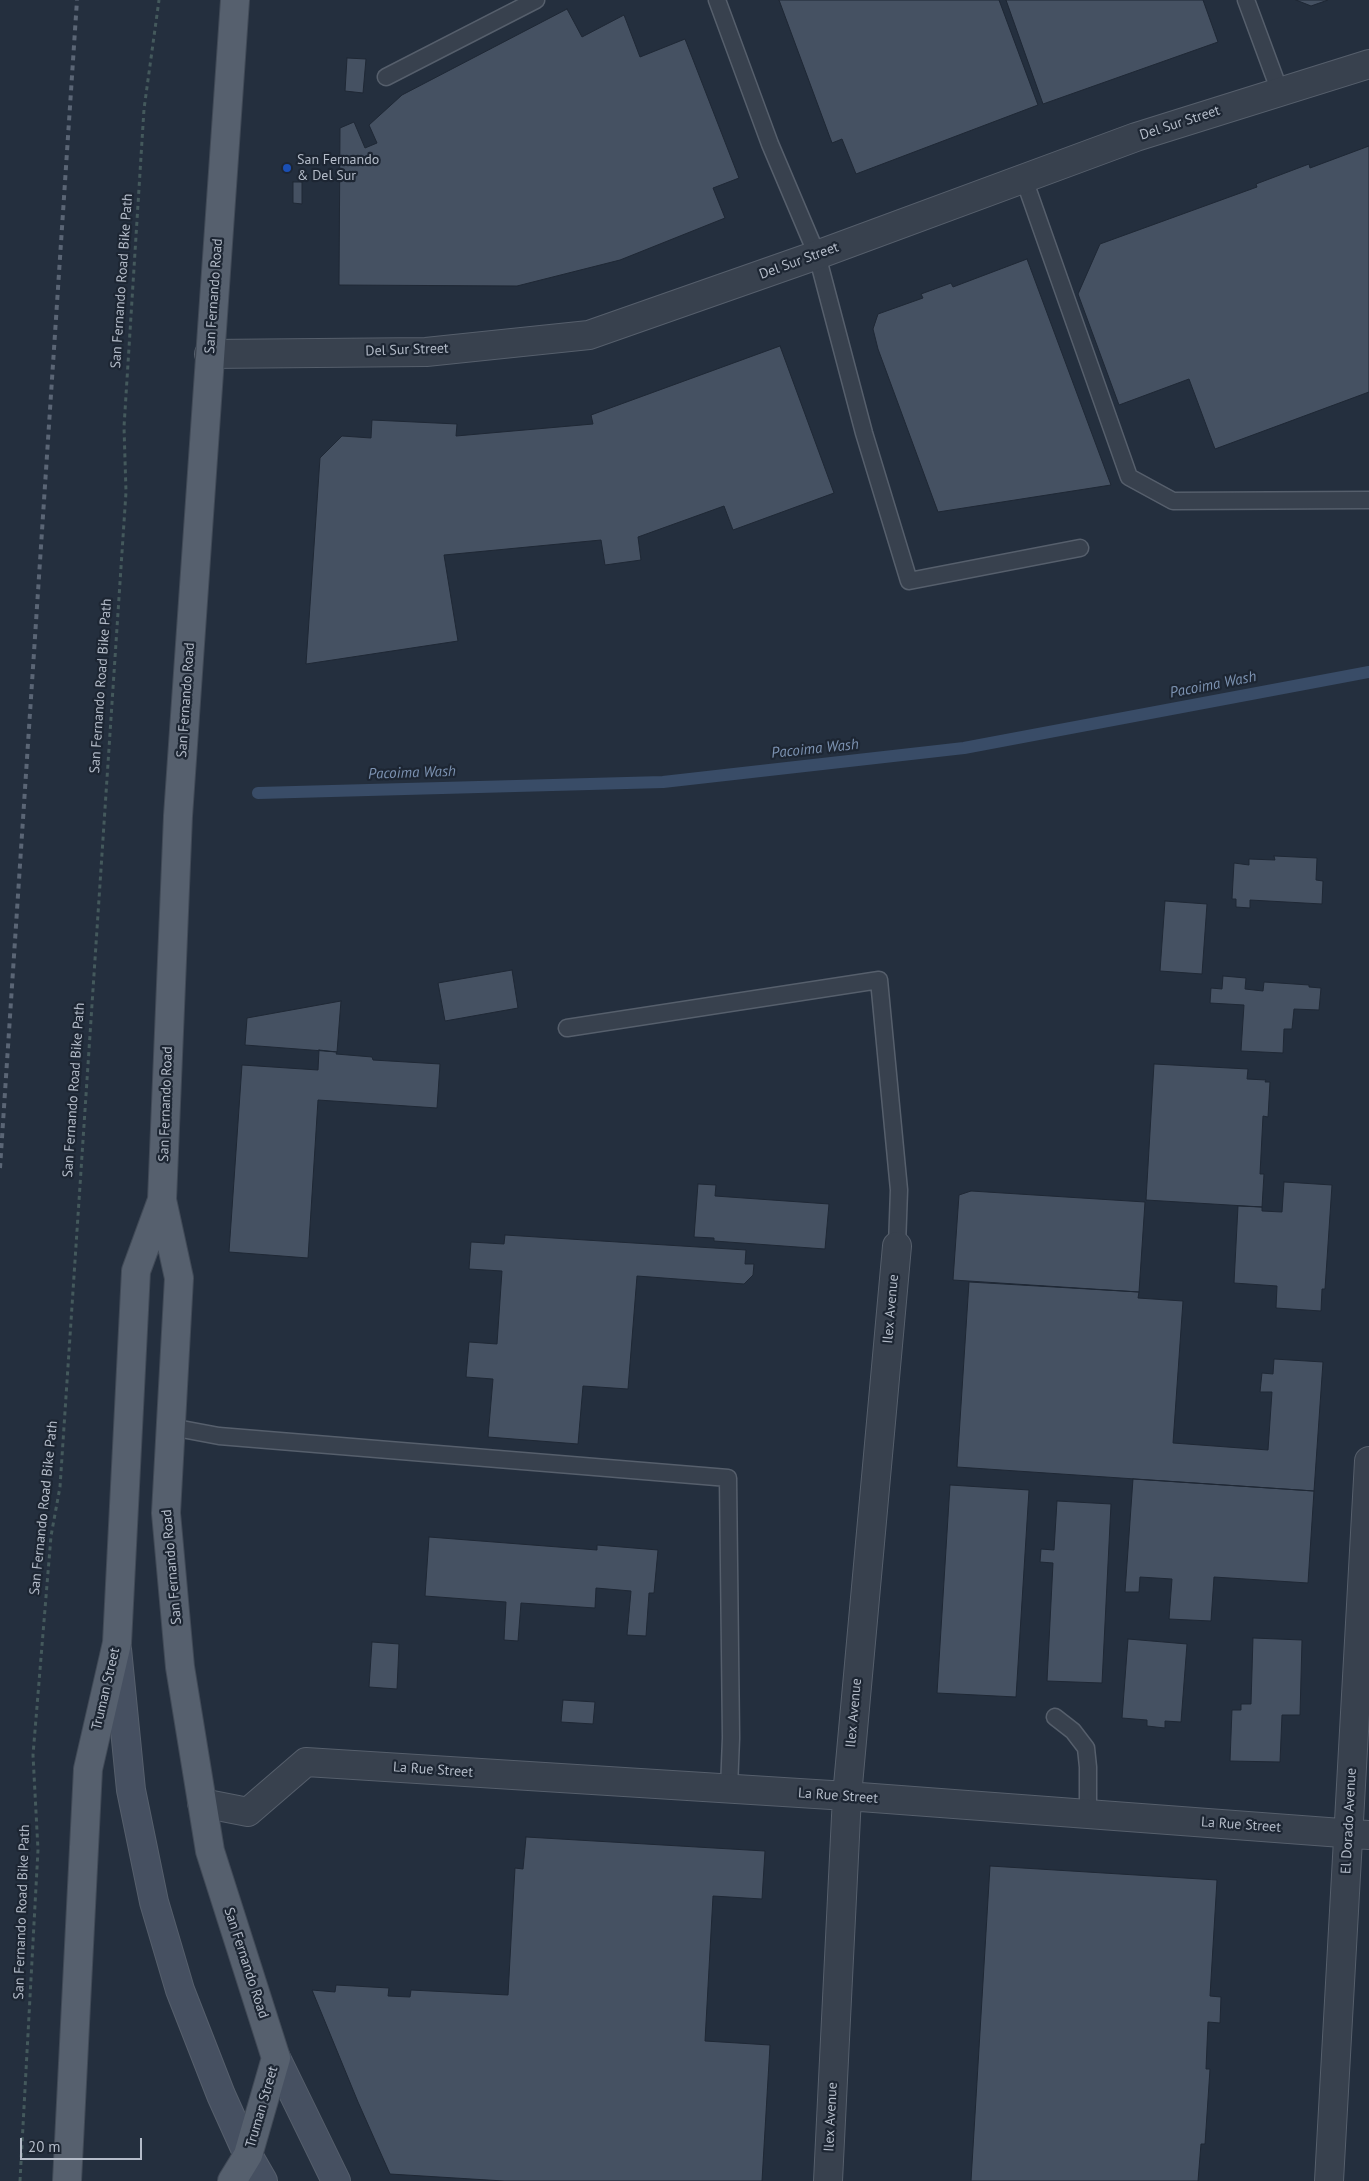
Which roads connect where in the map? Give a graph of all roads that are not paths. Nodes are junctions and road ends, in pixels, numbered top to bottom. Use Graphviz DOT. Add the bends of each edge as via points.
graph roads {
  1 [pos="235,0"];
  2 [pos="536,0"];
  3 [pos="716,0"];
  4 [pos="1246,0"];
  5 [pos="1369,64"];
  6 [pos="386,77"];
  7 [pos="1280,92"];
  8 [pos="1024,178"];
  9 [pos="817,255"];
  10 [pos="210,354"];
  11 [pos="1369,500"];
  12 [pos="1080,548"];
  13 [pos="567,1028"];
  14 [pos="162,1200"];
  15 [pos="897,1246"];
  16 [pos="171,1427"];
  17 [pos="1369,1462"];
  18 [pos="117,1643"];
  19 [pos="1055,1717"];
  20 [pos="729,1788"];
  21 [pos="847,1796"];
  22 [pos="202,1803"];
  23 [pos="1088,1814"];
  24 [pos="1359,1834"];
  25 [pos="276,2058"];
  26 [pos="248,2155"];
  27 [pos="67,2181"];
  28 [pos="232,2181"];
  29 [pos="263,2181"];
  30 [pos="336,2181"];
  31 [pos="828,2181"];
  32 [pos="1329,2181"];
  1 -- 10 [label="main road, San Fernando Road"];
  2 -- 6 [label="lane"];
  3 -- 9 [label="lane" via="770,144"];
  4 -- 7 [label="lane"];
  5 -- 7 [label="street, Del Sur Street"];
  7 -- 8 [label="street, Del Sur Street" via="1136,137"];
  8 -- 9 [label="street, Del Sur Street"];
  8 -- 11 [label="lane" via="1129,477 1173,501"];
  9 -- 10 [label="street, Del Sur Street" via="589,335 426,352"];
  9 -- 12 [label="lane" via="864,433 909,581"];
  10 -- 14 [label="main road, San Fernando Road" via="178,816"];
  13 -- 15 [label="lane" via="879,980 899,1190"];
  14 -- 16 [label="main road, San Fernando Road" via="179,1278"];
  14 -- 18 [label="main road, Truman Street" via="136,1271"];
  15 -- 21 [label="street, Ilex Avenue"];
  16 -- 20 [label="lane" via="219,1436 728,1478"];
  16 -- 22 [label="main road, San Fernando Road" via="166,1513 180,1667"];
  17 -- 24 [label="street, El Dorado Avenue"];
  18 -- 26 [label="main road" via="131,1790 154,1902 180,1990"];
  18 -- 27 [label="main road, Truman Street" via="88,1769"];
  19 -- 23 [label="lane" via="1073,1731 1086,1748"];
  20 -- 21 [label="street, La Rue Street"];
  20 -- 22 [label="street, La Rue Street" via="306,1762 248,1812"];
  21 -- 23 [label="street, La Rue Street"];
  21 -- 31 [label="street, Ilex Avenue"];
  22 -- 25 [label="main road, San Fernando Road" via="210,1851"];
  23 -- 24 [label="street, La Rue Street"];
  24 -- 32 [label="street, El Dorado Avenue"];
  25 -- 26 [label="main road, Truman Street"];
  25 -- 30 [label="main road, San Fernando Road"];
  26 -- 28 [label="main road, Truman Street"];
  26 -- 29 [label="main road"];
}
